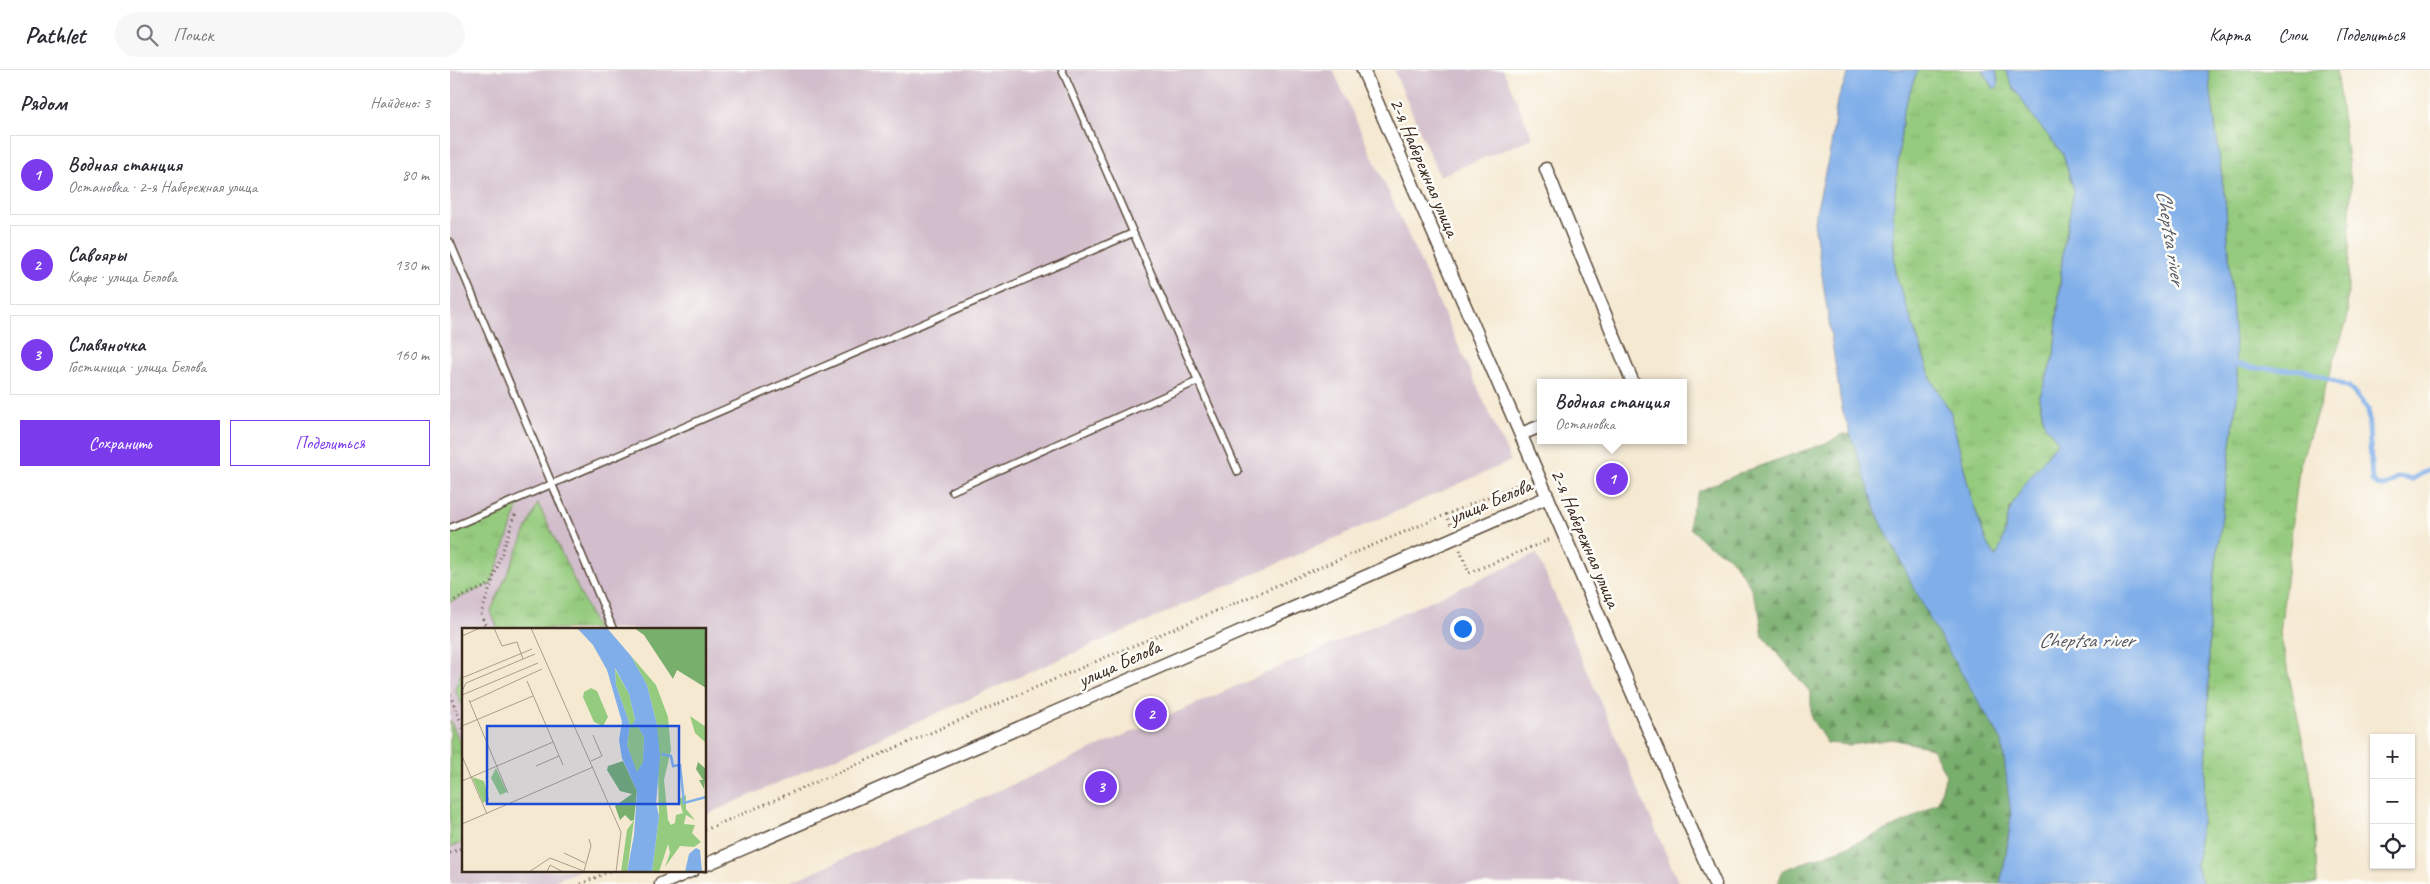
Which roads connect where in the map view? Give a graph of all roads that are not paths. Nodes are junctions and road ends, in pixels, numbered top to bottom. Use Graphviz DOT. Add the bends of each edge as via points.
graph roads {
  1 [pos="1062,70"];
  2 [pos="1363,70"];
  3 [pos="1546,169"];
  4 [pos="1133,233"];
  5 [pos="450,242"];
  6 [pos="1631,379"];
  7 [pos="1198,381"];
  8 [pos="1537,428"];
  9 [pos="1521,434"];
  10 [pos="1238,472"];
  11 [pos="552,484"];
  12 [pos="952,491"];
  13 [pos="1548,497"];
  14 [pos="450,528"];
  15 [pos="613,628"];
  16 [pos="706,865"];
  17 [pos="689,872"];
  18 [pos="662,884"];
  19 [pos="1715,884"];
  1 -- 4 [label="lane"];
  2 -- 9 [label="street, 2-я Набережная улица"];
  3 -- 6 [label="street"];
  4 -- 7 [label="lane"];
  4 -- 11 [label="lane"];
  5 -- 11 [label="lane"];
  7 -- 10 [label="lane"];
  7 -- 12 [label="lane"];
  8 -- 9 [label="street"];
  9 -- 13 [label="street, 2-я Набережная улица"];
  11 -- 14 [label="lane"];
  11 -- 15 [label="lane"];
  13 -- 16 [label="street, улица Белова"];
  13 -- 19 [label="street, 2-я Набережная улица"];
  17 -- 18 [label="street"];
}
